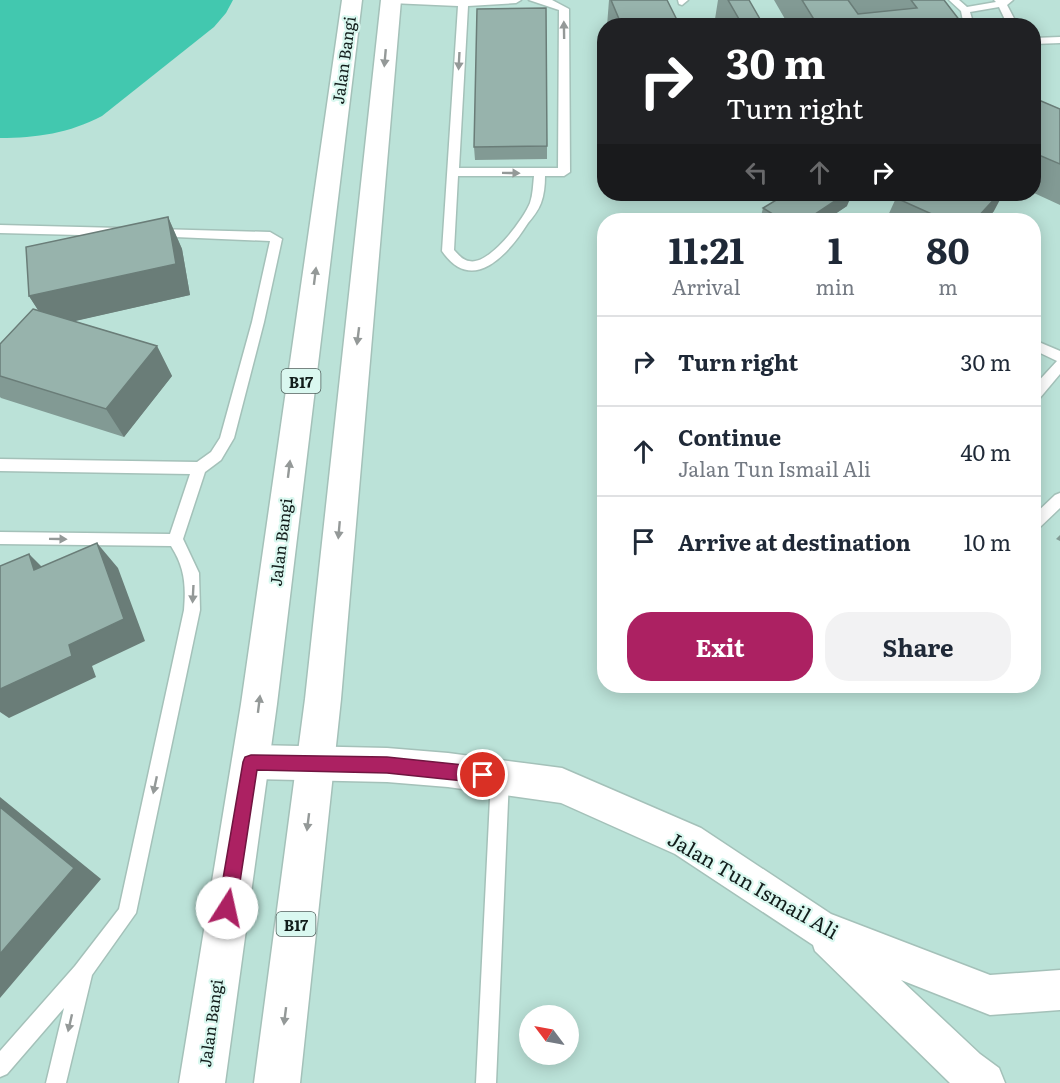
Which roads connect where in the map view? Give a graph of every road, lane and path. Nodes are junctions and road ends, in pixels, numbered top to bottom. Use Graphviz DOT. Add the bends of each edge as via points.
graph roads {
  1 [pos="351,0"];
  2 [pos="391,0"];
  3 [pos="516,0"];
  4 [pos="534,0"];
  5 [pos="954,0"];
  6 [pos="1003,2"];
  7 [pos="462,3"];
  8 [pos="965,10"];
  9 [pos="967,18"];
  10 [pos="1010,18"];
  11 [pos="1060,40"];
  12 [pos="1041,41"];
  13 [pos="453,172"];
  14 [pos="540,173"];
  15 [pos="0,229"];
  16 [pos="1041,348"];
  17 [pos="1060,357"];
  18 [pos="1060,365"];
  19 [pos="1041,387"];
  20 [pos="0,465"];
  21 [pos="199,468"];
  22 [pos="1060,499"];
  23 [pos="1041,517"];
  24 [pos="0,538"];
  25 [pos="175,540"];
  26 [pos="251,762"];
  27 [pos="316,764"];
  28 [pos="500,777"];
  29 [pos="819,928"];
  30 [pos="83,970"];
  31 [pos="1060,990"];
  32 [pos="0,1066"];
  33 [pos="56,1083"];
  34 [pos="202,1083"];
  35 [pos="277,1083"];
  36 [pos="486,1083"];
  37 [pos="984,1083"];
  26 -- 1 [label="main road, Jalan Bangi / B17, one-way"];
  2 -- 7 [label="lane"];
  2 -- 27 [label="main road, B17, one-way"];
  3 -- 7 [label="lane"];
  14 -- 4 [label="lane, one-way" via="560,173 566,168 564,9"];
  5 -- 8 [label="lane"];
  6 -- 8 [label="lane"];
  6 -- 10 [label="lane"];
  7 -- 13 [label="lane, one-way"];
  8 -- 9 [label="lane"];
  11 -- 12 [label="lane"];
  13 -- 14 [label="lane, one-way"];
  13 -- 14 [label="lane" via="448,251 466,265 482,265 500,255 536,202"];
  15 -- 21 [label="lane" via="276,239 227,438 212,461"];
  16 -- 17 [label="lane"];
  18 -- 19 [label="lane"];
  20 -- 21 [label="lane"];
  21 -- 25 [label="lane"];
  22 -- 23 [label="lane"];
  24 -- 25 [label="lane, one-way"];
  25 -- 30 [label="lane, one-way" via="191,566 192,610 127,913"];
  26 -- 27 [label="street, Jalan Tun Ismail Ali"];
  26 -- 34 [label="main road, Jalan Bangi / B17"];
  27 -- 28 [label="street, Jalan Tun Ismail Ali" via="387,765"];
  27 -- 35 [label="main road, B17, one-way"];
  28 -- 29 [label="street, Jalan Tun Ismail Ali" via="562,786 688,841"];
  28 -- 36 [label="lane"];
  29 -- 31 [label="street, Jalan Tun Ismail Ali" via="990,995"];
  29 -- 37 [label="street"];
  30 -- 32 [label="lane"];
  30 -- 33 [label="lane, one-way"];
}
